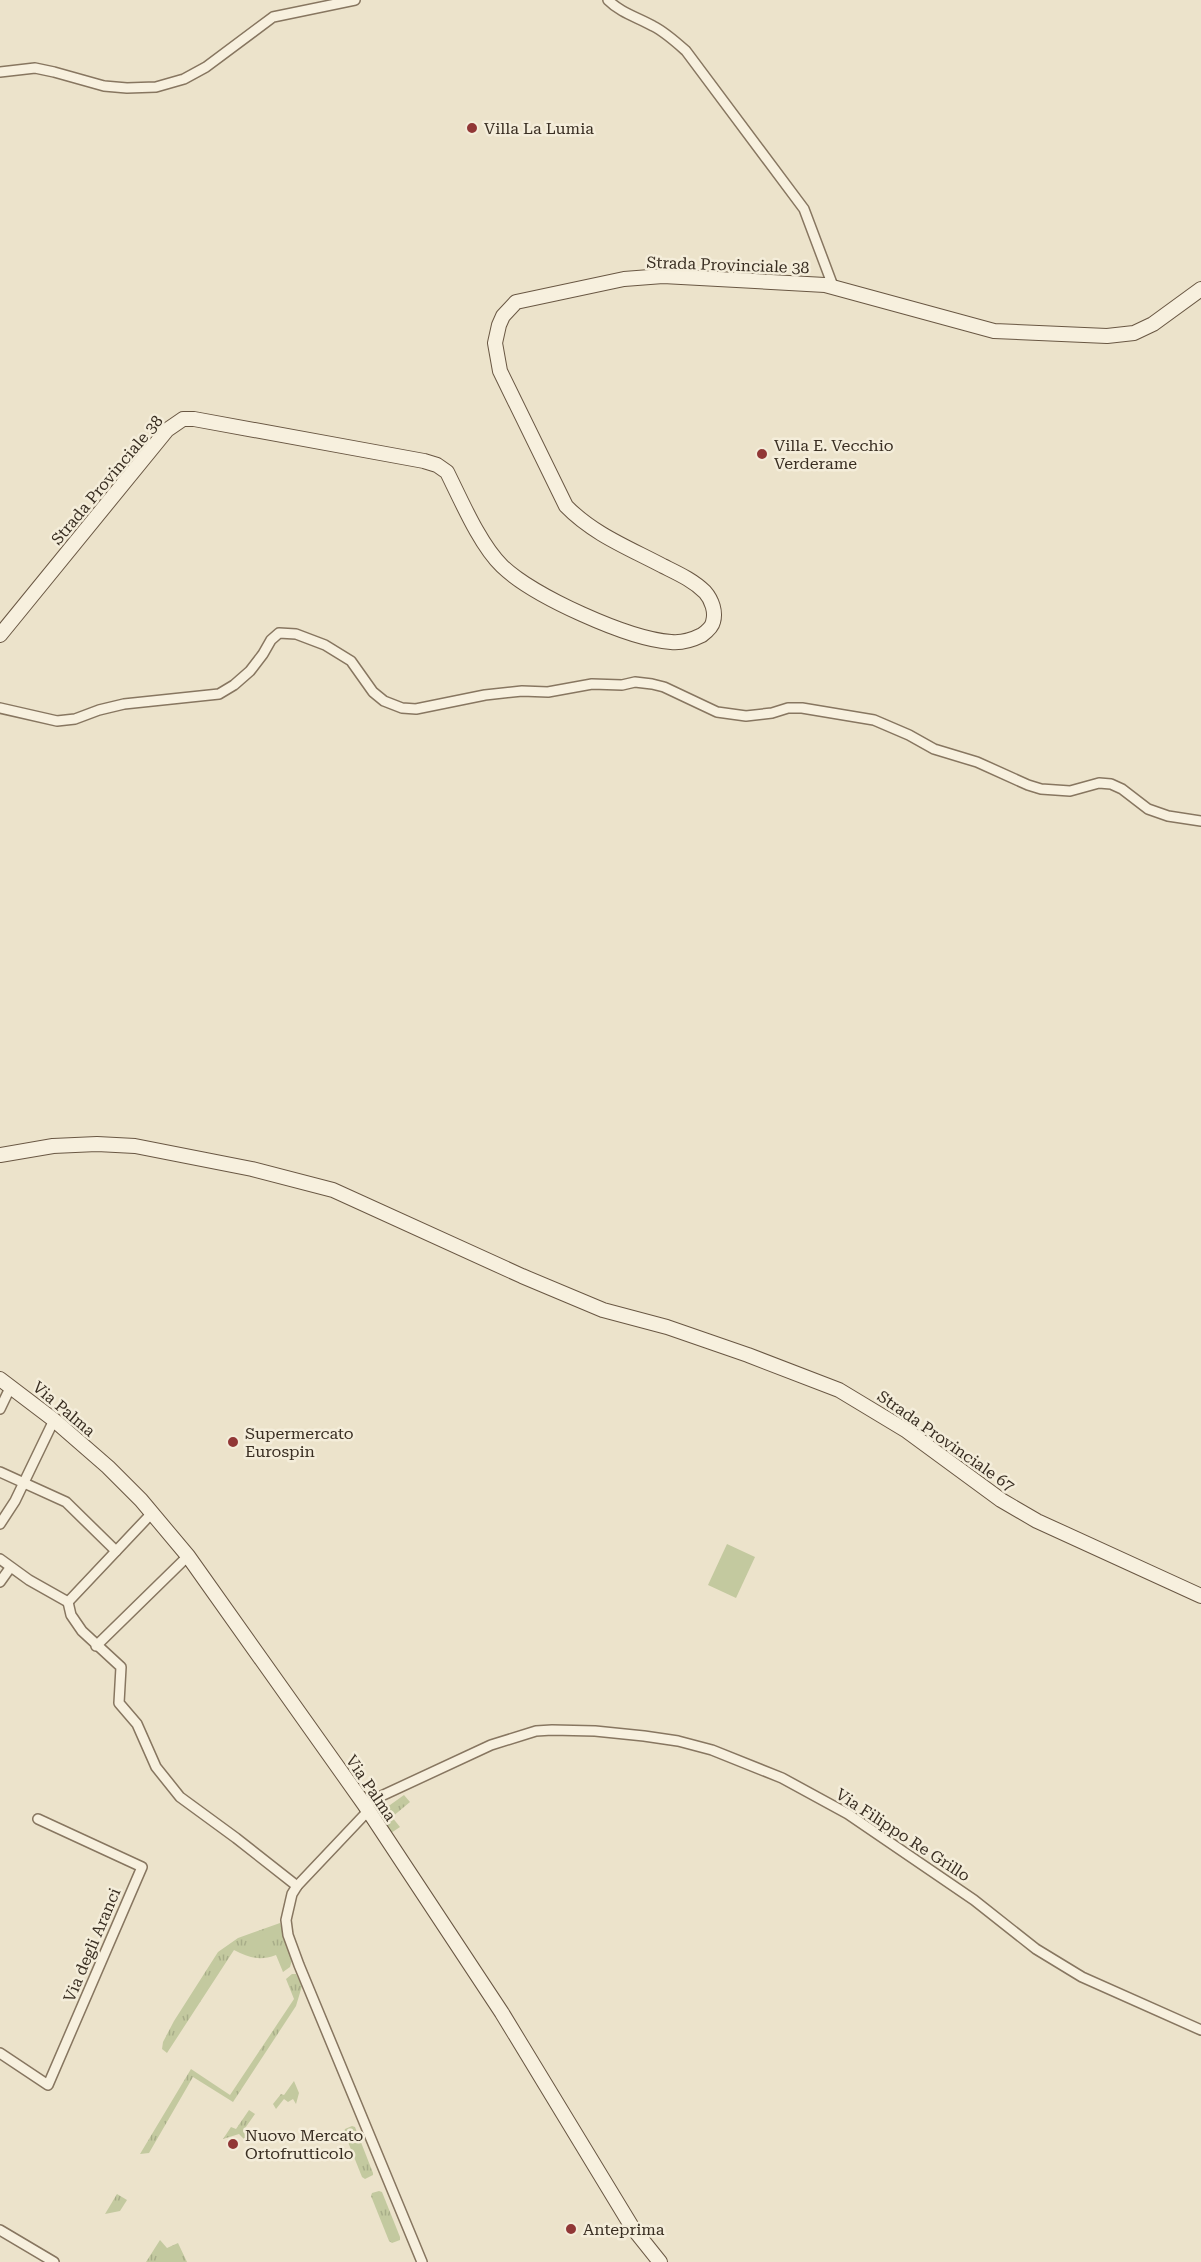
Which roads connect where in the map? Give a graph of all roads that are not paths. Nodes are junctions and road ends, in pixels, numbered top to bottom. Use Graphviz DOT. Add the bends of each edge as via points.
graph roads {
  1 [pos="355,0"];
  2 [pos="608,0"];
  3 [pos="0,72"];
  4 [pos="833,286"];
  5 [pos="1201,289"];
  6 [pos="0,635"];
  7 [pos="0,708"];
  8 [pos="1201,821"];
  9 [pos="0,1155"];
  10 [pos="5,1382"];
  11 [pos="0,1409"];
  12 [pos="54,1420"];
  13 [pos="0,1472"];
  14 [pos="24,1483"];
  15 [pos="152,1513"];
  16 [pos="0,1524"];
  17 [pos="116,1551"];
  18 [pos="188,1556"];
  19 [pos="0,1559"];
  20 [pos="10,1568"];
  21 [pos="0,1582"];
  22 [pos="1201,1596"];
  23 [pos="68,1602"];
  24 [pos="96,1646"];
  25 [pos="366,1808"];
  26 [pos="38,1819"];
  27 [pos="297,1886"];
  28 [pos="1201,2031"];
  29 [pos="0,2053"];
  30 [pos="0,2230"];
  31 [pos="54,2262"];
  32 [pos="422,2262"];
  33 [pos="660,2262"];
  1 -- 3 [label="street" via="273,17 207,67 156,87 105,86 34,68"];
  2 -- 4 [label="street" via="626,14 669,35 686,51 804,209"];
  4 -- 5 [label="street, Strada Provinciale 38" via="994,332 1107,336 1134,333 1153,324"];
  4 -- 6 [label="street, Strada Provinciale 38" via="663,276 624,279 516,302 498,325 495,343 500,371 567,506 581,522 686,577 704,592 712,602 713,623 698,637 671,642 623,630 520,581 490,553 447,472 437,465 195,419 183,419 167,430"];
  7 -- 8 [label="street" via="57,721 124,704 219,693 249,671 271,639 287,633 326,645 351,661 373,692 392,706 416,709 485,695 548,692 592,684 652,684 717,712 746,716 802,708 874,720 934,749 977,762 1028,785 1070,791 1099,783 1111,784 1148,809"];
  9 -- 22 [label="street, Strada Provinciale 67" via="53,1146 135,1146 333,1190 603,1310 748,1355 839,1389 1037,1521"];
  10 -- 11 [label="street"];
  10 -- 12 [label="street, Via Palma"];
  12 -- 14 [label="street"];
  12 -- 15 [label="street, Via Palma" via="108,1467"];
  13 -- 14 [label="street"];
  14 -- 16 [label="street"];
  14 -- 17 [label="street" via="66,1502"];
  15 -- 17 [label="street"];
  15 -- 18 [label="street, Via Palma"];
  17 -- 23 [label="street"];
  18 -- 24 [label="street"];
  18 -- 25 [label="street, Via Palma"];
  19 -- 20 [label="street"];
  20 -- 21 [label="street"];
  20 -- 23 [label="street"];
  23 -- 24 [label="street" via="70,1615"];
  24 -- 27 [label="street" via="121,1667 119,1703 137,1724 156,1767 180,1797"];
  25 -- 27 [label="street"];
  25 -- 28 [label="street, Via Filippo Re Grillo" via="491,1744 536,1731 595,1731 690,1744 782,1778 848,1814 974,1900 1036,1949 1082,1977"];
  25 -- 33 [label="street, Via Palma" via="502,2013 632,2227"];
  26 -- 29 [label="street, Via degli Aranci" via="142,1867 48,2085"];
  27 -- 32 [label="street" via="288,1907 288,1935"];
  30 -- 31 [label="street"];
}
